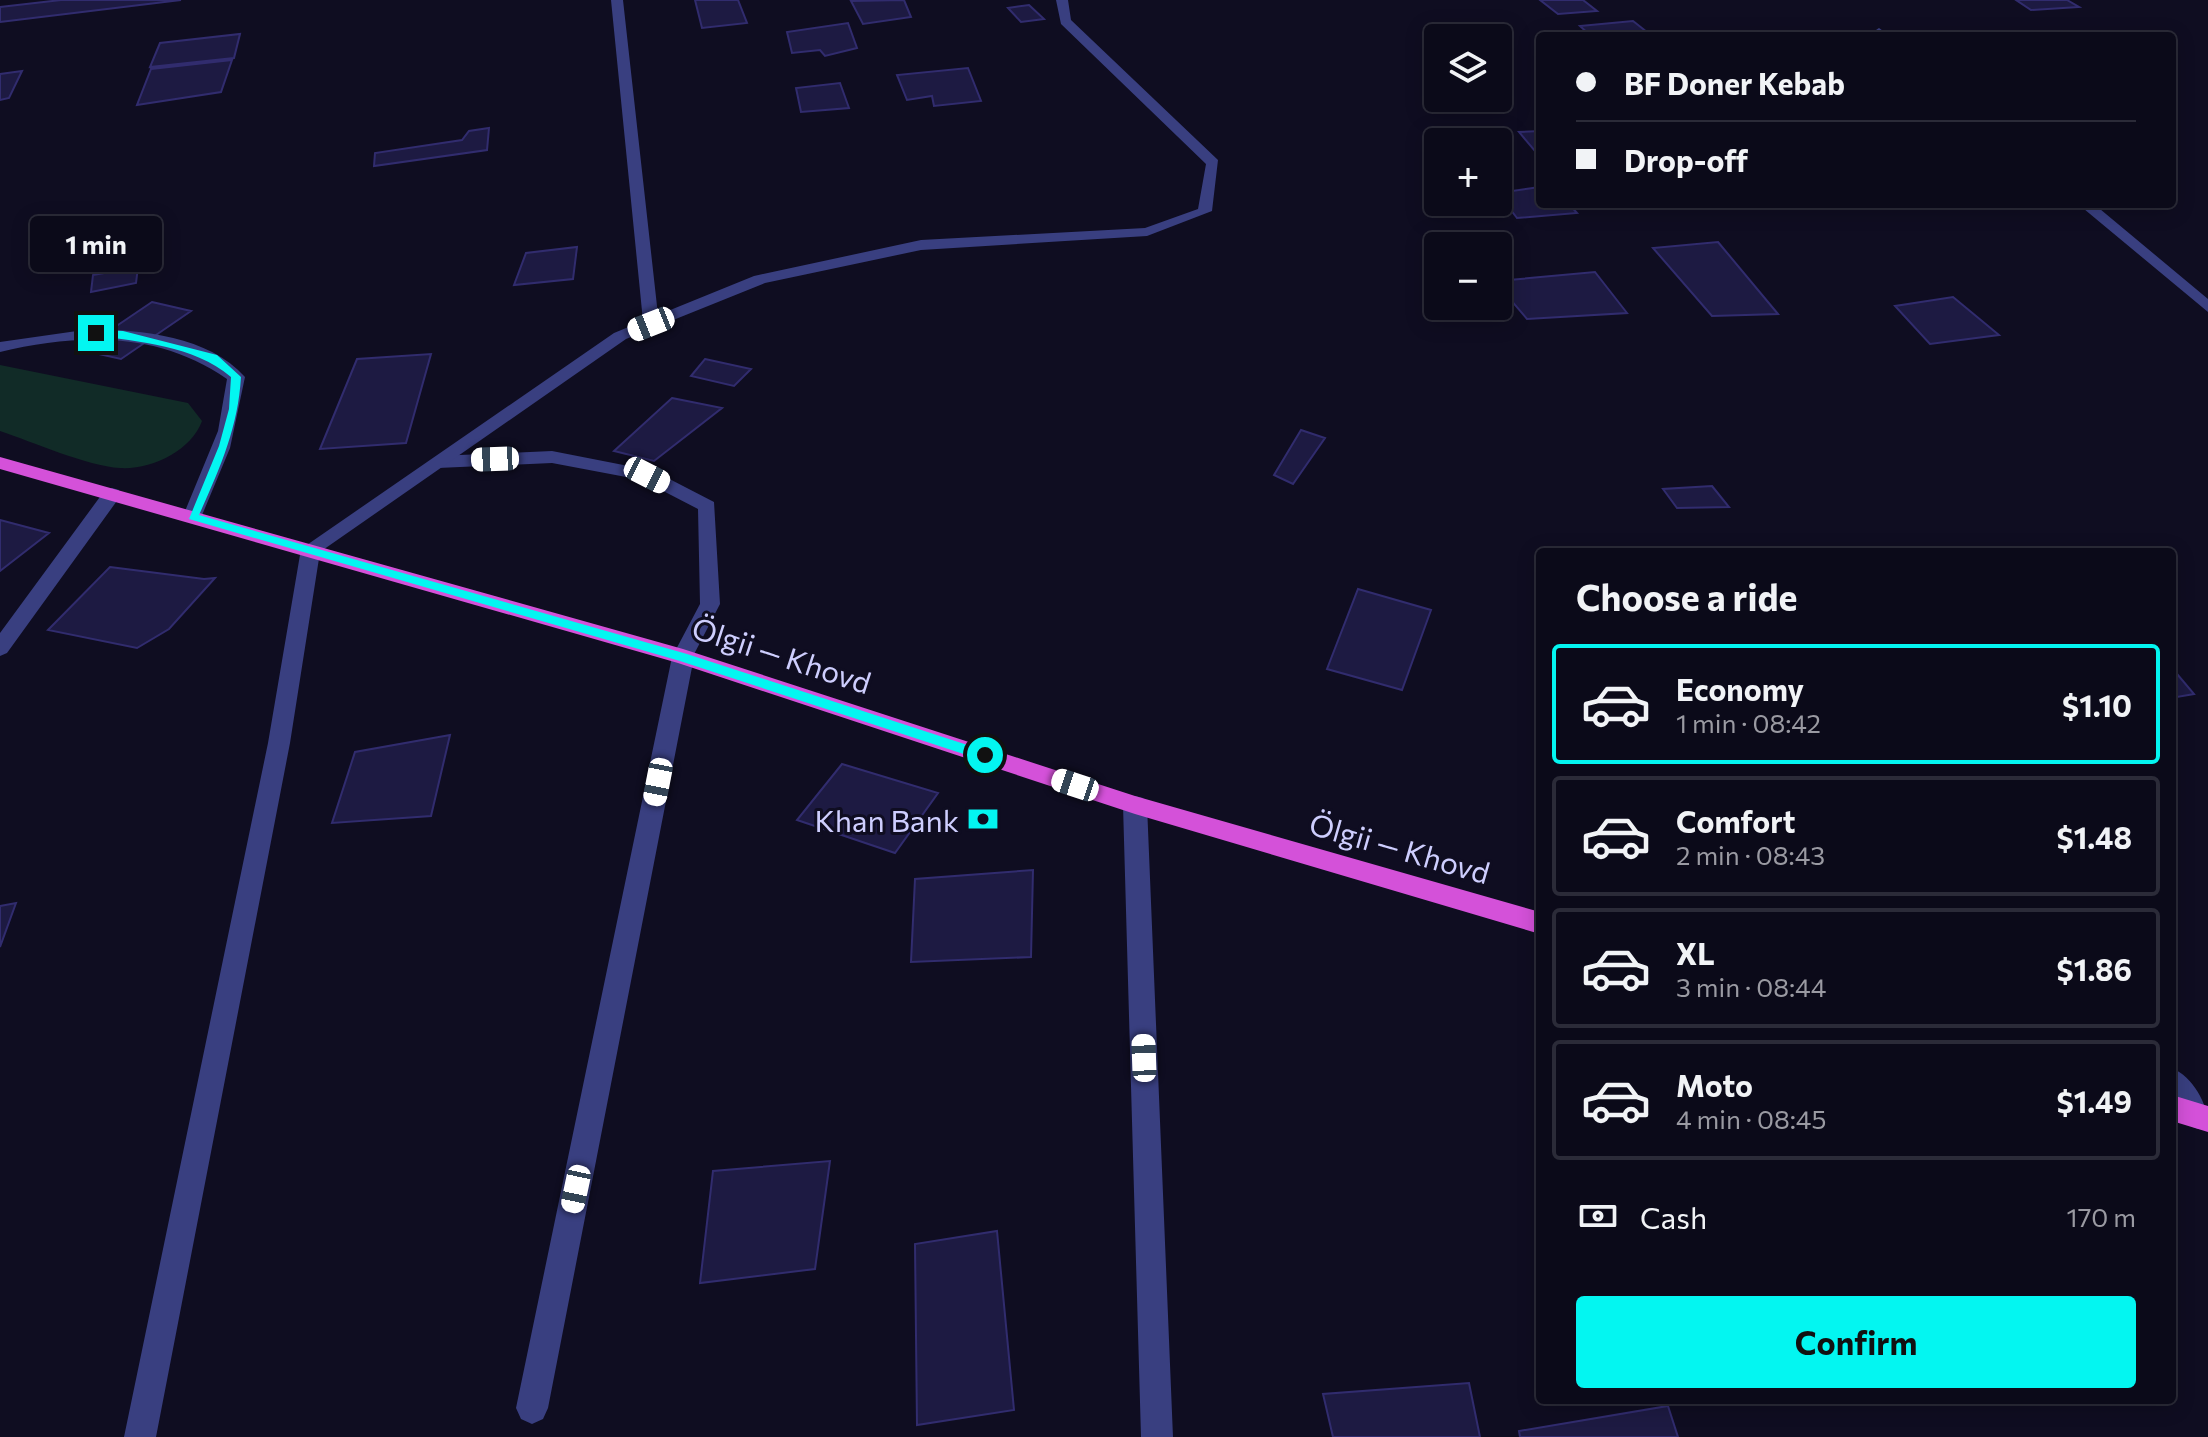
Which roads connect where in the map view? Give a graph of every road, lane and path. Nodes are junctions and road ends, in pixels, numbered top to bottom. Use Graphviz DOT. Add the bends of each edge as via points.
graph roads {
  1 [pos="617,0"];
  2 [pos="1062,0"];
  3 [pos="2090,208"];
  4 [pos="2208,307"];
  5 [pos="651,324"];
  6 [pos="0,347"];
  7 [pos="438,462"];
  8 [pos="0,463"];
  9 [pos="112,494"];
  10 [pos="193,516"];
  11 [pos="311,549"];
  12 [pos="0,648"];
  13 [pos="683,657"];
  14 [pos="1135,805"];
  15 [pos="1536,922"];
  16 [pos="2176,1087"];
  17 [pos="2193,1114"];
  18 [pos="532,1408"];
  19 [pos="140,1437"];
  20 [pos="1157,1437"];
  1 -- 5 [label="street"];
  2 -- 5 [label="street" via="1065,21 1213,163 1205,211 1147,232 921,245 760,279"];
  3 -- 4 [label="street"];
  5 -- 7 [label="street" via="620,336"];
  6 -- 10 [label="street" via="68,332 123,334 213,357 236,377 224,446"];
  7 -- 11 [label="street"];
  7 -- 13 [label="street" via="552,457 647,475 707,506 710,604"];
  8 -- 9 [label="highway, Ölgii — Khovd"];
  9 -- 10 [label="highway, Ölgii — Khovd"];
  9 -- 12 [label="street"];
  10 -- 11 [label="highway, Ölgii — Khovd"];
  11 -- 13 [label="highway, Ölgii — Khovd"];
  11 -- 19 [label="street" via="276,759"];
  13 -- 14 [label="highway, Ölgii — Khovd"];
  13 -- 18 [label="street"];
  14 -- 15 [label="highway, Ölgii — Khovd"];
  14 -- 20 [label="street"];
  16 -- 17 [label="street"];
}
